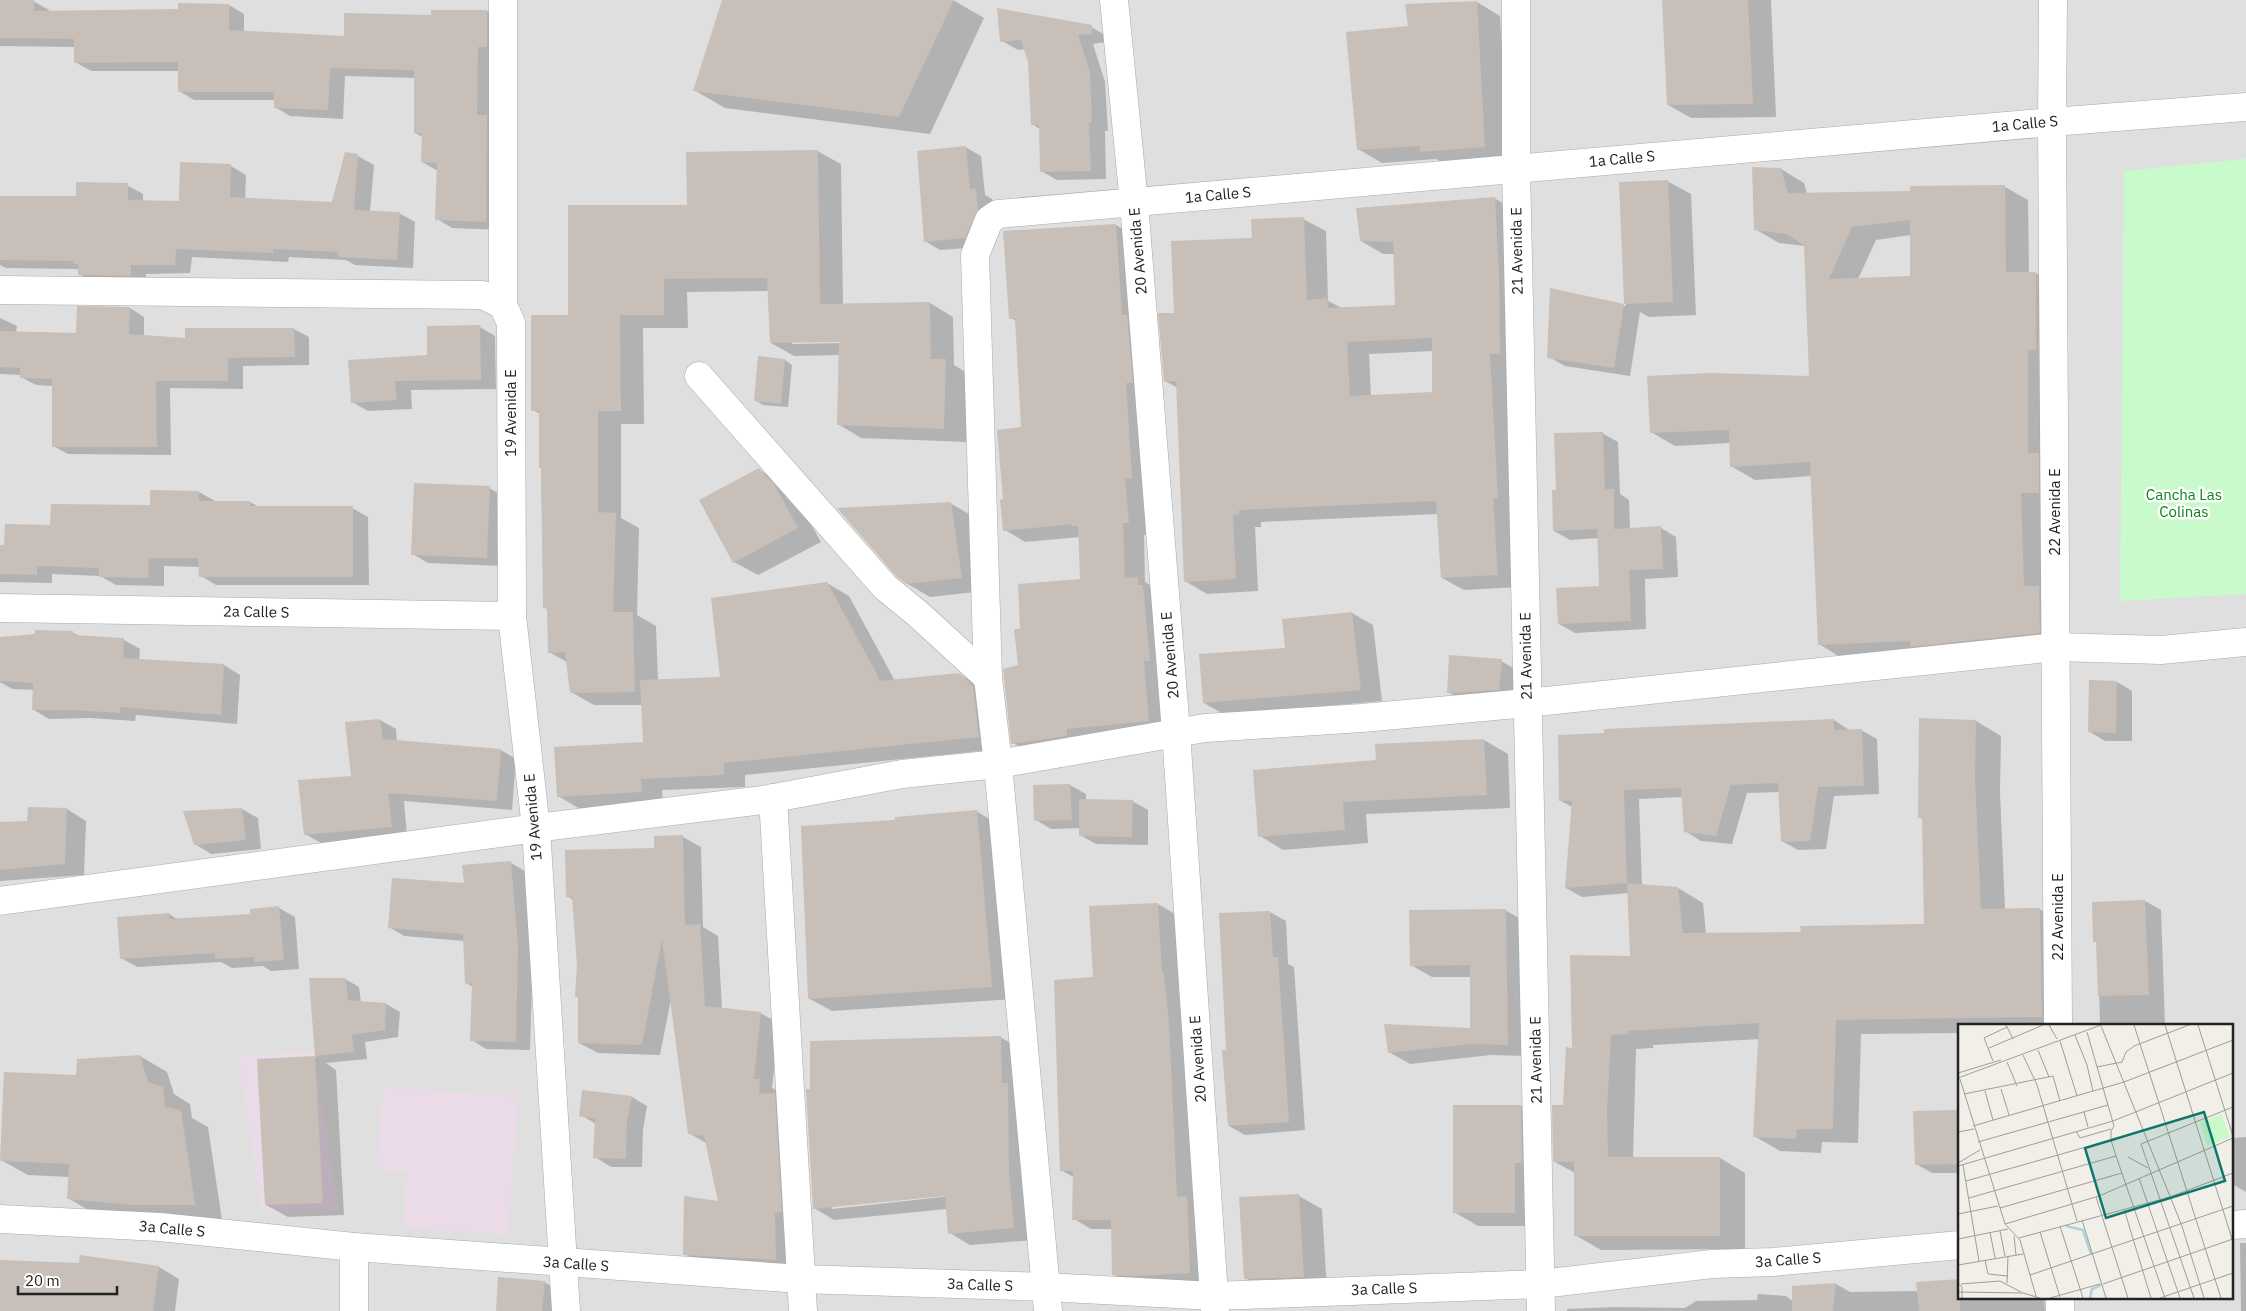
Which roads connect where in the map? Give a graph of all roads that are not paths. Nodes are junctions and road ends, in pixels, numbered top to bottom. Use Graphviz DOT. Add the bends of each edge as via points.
graph roads {
  1 [pos="503,0"];
  2 [pos="1114,0"];
  3 [pos="1516,0"];
  4 [pos="2053,0"];
  5 [pos="2246,107"];
  6 [pos="2052,122"];
  7 [pos="1516,168"];
  8 [pos="1134,203"];
  9 [pos="0,290"];
  10 [pos="507,314"];
  11 [pos="699,376"];
  12 [pos="0,608"];
  13 [pos="512,616"];
  14 [pos="2246,642"];
  15 [pos="2056,647"];
  16 [pos="988,678"];
  17 [pos="1527,703"];
  18 [pos="1176,732"];
  19 [pos="998,764"];
  20 [pos="773,798"];
  21 [pos="536,828"];
  22 [pos="0,901"];
  23 [pos="2058,1024"];
  24 [pos="0,1219"];
  25 [pos="1958,1245"];
  26 [pos="354,1247"];
  27 [pos="565,1263"];
  28 [pos="801,1279"];
  29 [pos="1541,1284"];
  30 [pos="2060,1298"];
  31 [pos="1047,1299"];
  32 [pos="1215,1304"];
  33 [pos="354,1311"];
  34 [pos="566,1311"];
  35 [pos="803,1311"];
  36 [pos="1541,1311"];
  37 [pos="2060,1311"];
  1 -- 10 [label="street, 19 Avenida E"];
  2 -- 8 [label="street, 20 Avenida E"];
  3 -- 7 [label="street, 21 Avenida E"];
  4 -- 6 [label="street, 22 Avenida E"];
  5 -- 6 [label="street, 1a Calle S"];
  6 -- 7 [label="street, 1a Calle S"];
  6 -- 15 [label="street, 22 Avenida E"];
  7 -- 8 [label="street, 1a Calle S"];
  7 -- 17 [label="street, 21 Avenida E"];
  8 -- 16 [label="street, 1a Calle S" via="998,214 989,220 975,255"];
  8 -- 18 [label="street, 20 Avenida E"];
  9 -- 10 [label="street" via="483,295"];
  10 -- 13 [label="street, 19 Avenida E"];
  11 -- 16 [label="street" via="885,587"];
  12 -- 13 [label="street, 2a Calle S"];
  13 -- 21 [label="street, 19 Avenida E"];
  14 -- 15 [label="street" via="2161,650"];
  15 -- 17 [label="street"];
  15 -- 23 [label="street, 22 Avenida E"];
  16 -- 19 [label="street"];
  17 -- 18 [label="street"];
  17 -- 29 [label="street, 21 Avenida E"];
  18 -- 19 [label="street"];
  18 -- 32 [label="street, 20 Avenida E"];
  19 -- 20 [label="street" via="902,774"];
  19 -- 31 [label="street"];
  20 -- 21 [label="street"];
  20 -- 28 [label="street"];
  21 -- 22 [label="street"];
  21 -- 27 [label="street, 19 Avenida E"];
  24 -- 26 [label="street, 3a Calle S" via="160,1227"];
  25 -- 29 [label="street, 3a Calle S" via="1773,1262 1712,1264"];
  26 -- 27 [label="street, 3a Calle S"];
  26 -- 33 [label="street"];
  27 -- 28 [label="street, 3a Calle S"];
  27 -- 34 [label="street, 19 Avenida E"];
  28 -- 31 [label="street, 3a Calle S"];
  28 -- 35 [label="street"];
  29 -- 32 [label="street, 3a Calle S"];
  29 -- 36 [label="street, 21 Avenida E"];
  30 -- 37 [label="street"];
  31 -- 32 [label="street, 3a Calle S"];
}
